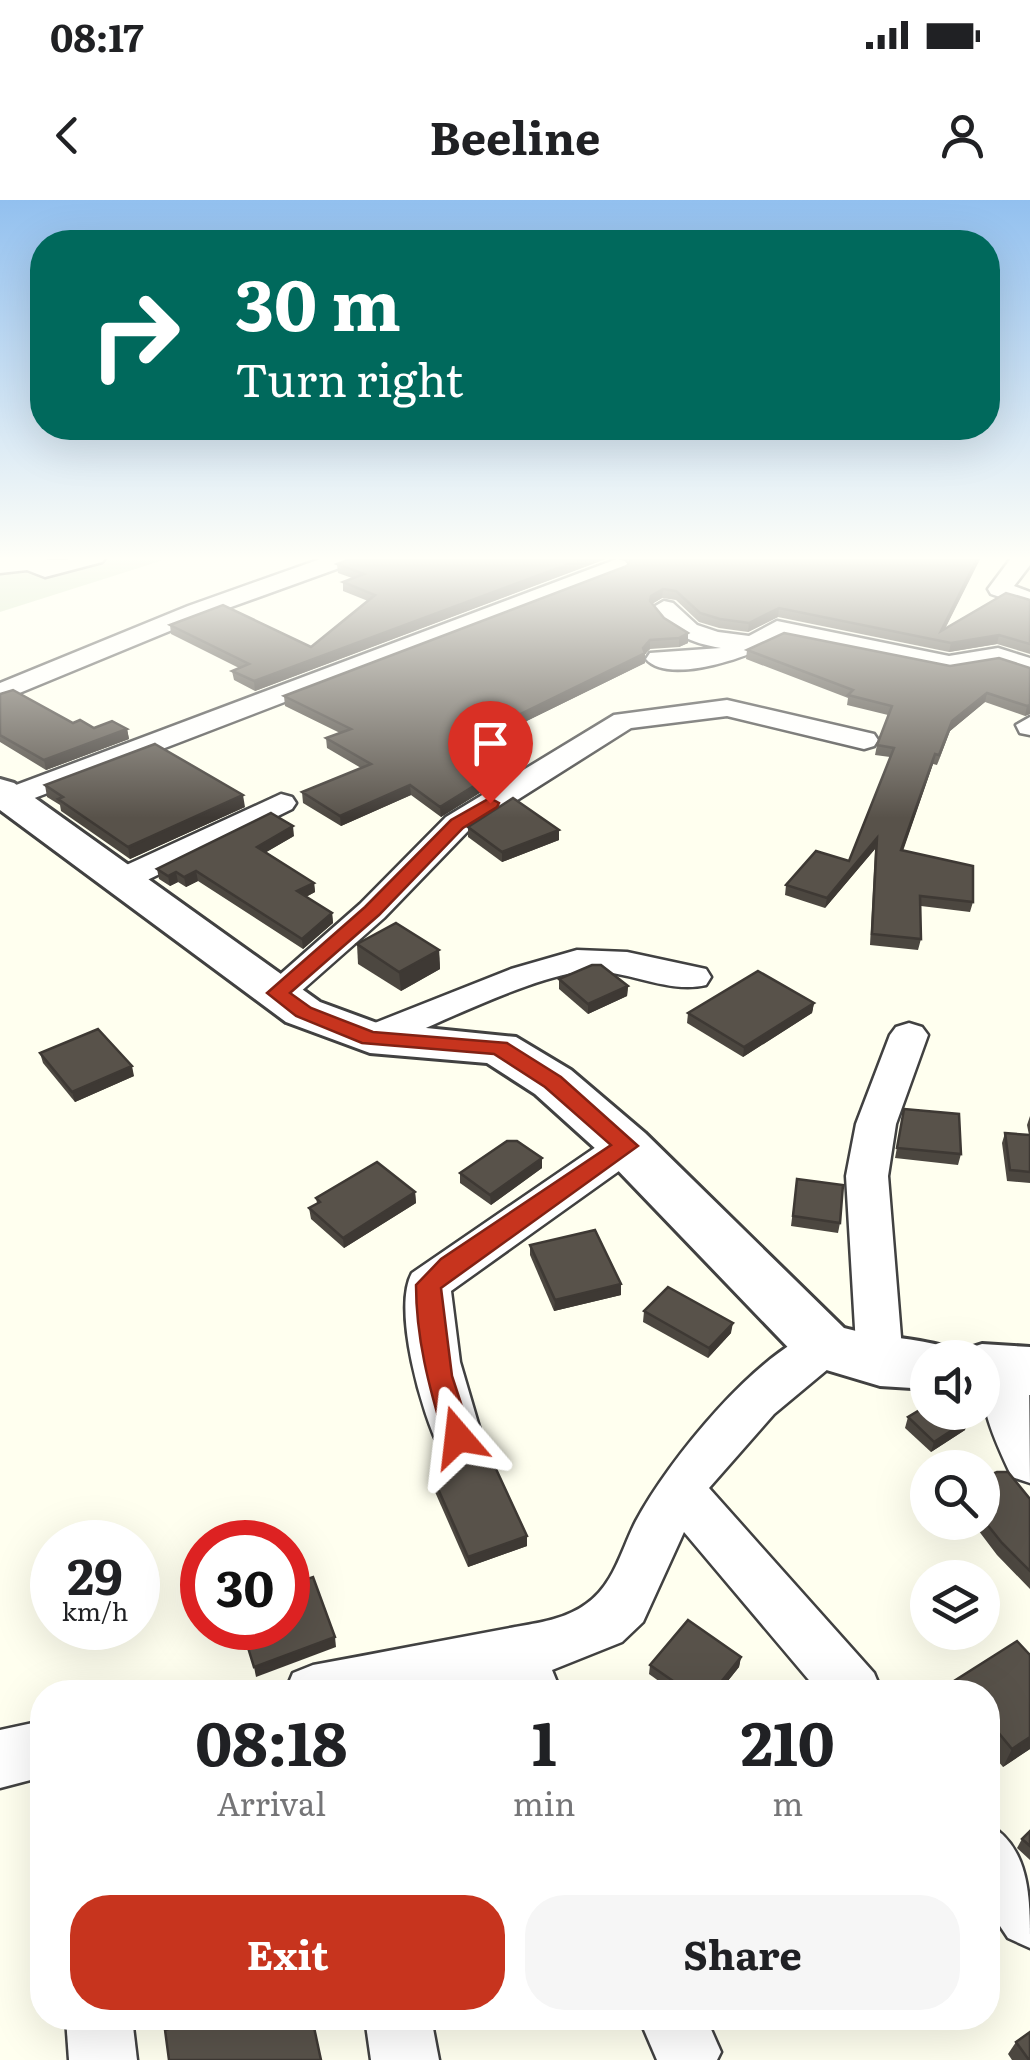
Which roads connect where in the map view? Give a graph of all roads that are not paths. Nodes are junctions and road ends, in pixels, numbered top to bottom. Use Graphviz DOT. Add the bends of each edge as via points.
graph roads {
  1 [pos="121,644"];
  2 [pos="408,644"];
  3 [pos="757,644"];
  4 [pos="847,644"];
  5 [pos="660,659"];
  6 [pos="1030,666"];
  7 [pos="0,694"];
  8 [pos="864,740"];
  9 [pos="4,794"];
  10 [pos="281,803"];
  11 [pos="121,880"];
  12 [pos="692,977"];
  13 [pos="277,993"];
  14 [pos="908,1035"];
  15 [pos="370,1038"];
  16 [pos="626,1146"];
  17 [pos="824,1346"];
  18 [pos="904,1363"];
  19 [pos="1006,1370"];
  20 [pos="458,1437"];
  21 [pos="1030,1462"];
  22 [pos="681,1492"];
  23 [pos="525,1672"];
  24 [pos="442,1680"];
  25 [pos="844,1680"];
  26 [pos="30,1752"];
  27 [pos="0,1759"];
  28 [pos="1000,1872"];
  29 [pos="1030,1916"];
  30 [pos="100,2030"];
  31 [pos="400,2030"];
  32 [pos="102,2060"];
  33 [pos="406,2060"];
  1 -- 7 [label="street"];
  2 -- 9 [label="street"];
  3 -- 5 [label="street" via="735,655"];
  4 -- 6 [label="street" via="949,664 998,656"];
  8 -- 13 [label="street" via="728,708 624,721 457,824 372,911"];
  9 -- 11 [label="street"];
  10 -- 11 [label="street"];
  11 -- 13 [label="street"];
  12 -- 15 [label="street" via="628,962 577,961"];
  13 -- 15 [label="street" via="303,1012"];
  14 -- 18 [label="street" via="876,1124 866,1176"];
  15 -- 16 [label="street" via="499,1048 553,1082"];
  16 -- 17 [label="street"];
  16 -- 20 [label="street" via="428,1285 439,1376"];
  17 -- 18 [label="street"];
  17 -- 22 [label="street" via="757,1400"];
  19 -- 21 [label="street" via="1013,1420"];
  22 -- 23 [label="street" via="624,1605 604,1624 544,1648"];
  22 -- 25 [label="street"];
  23 -- 24 [label="street"];
  26 -- 27 [label="street"];
  28 -- 29 [label="street"];
  30 -- 32 [label="street"];
  31 -- 33 [label="street"];
}
